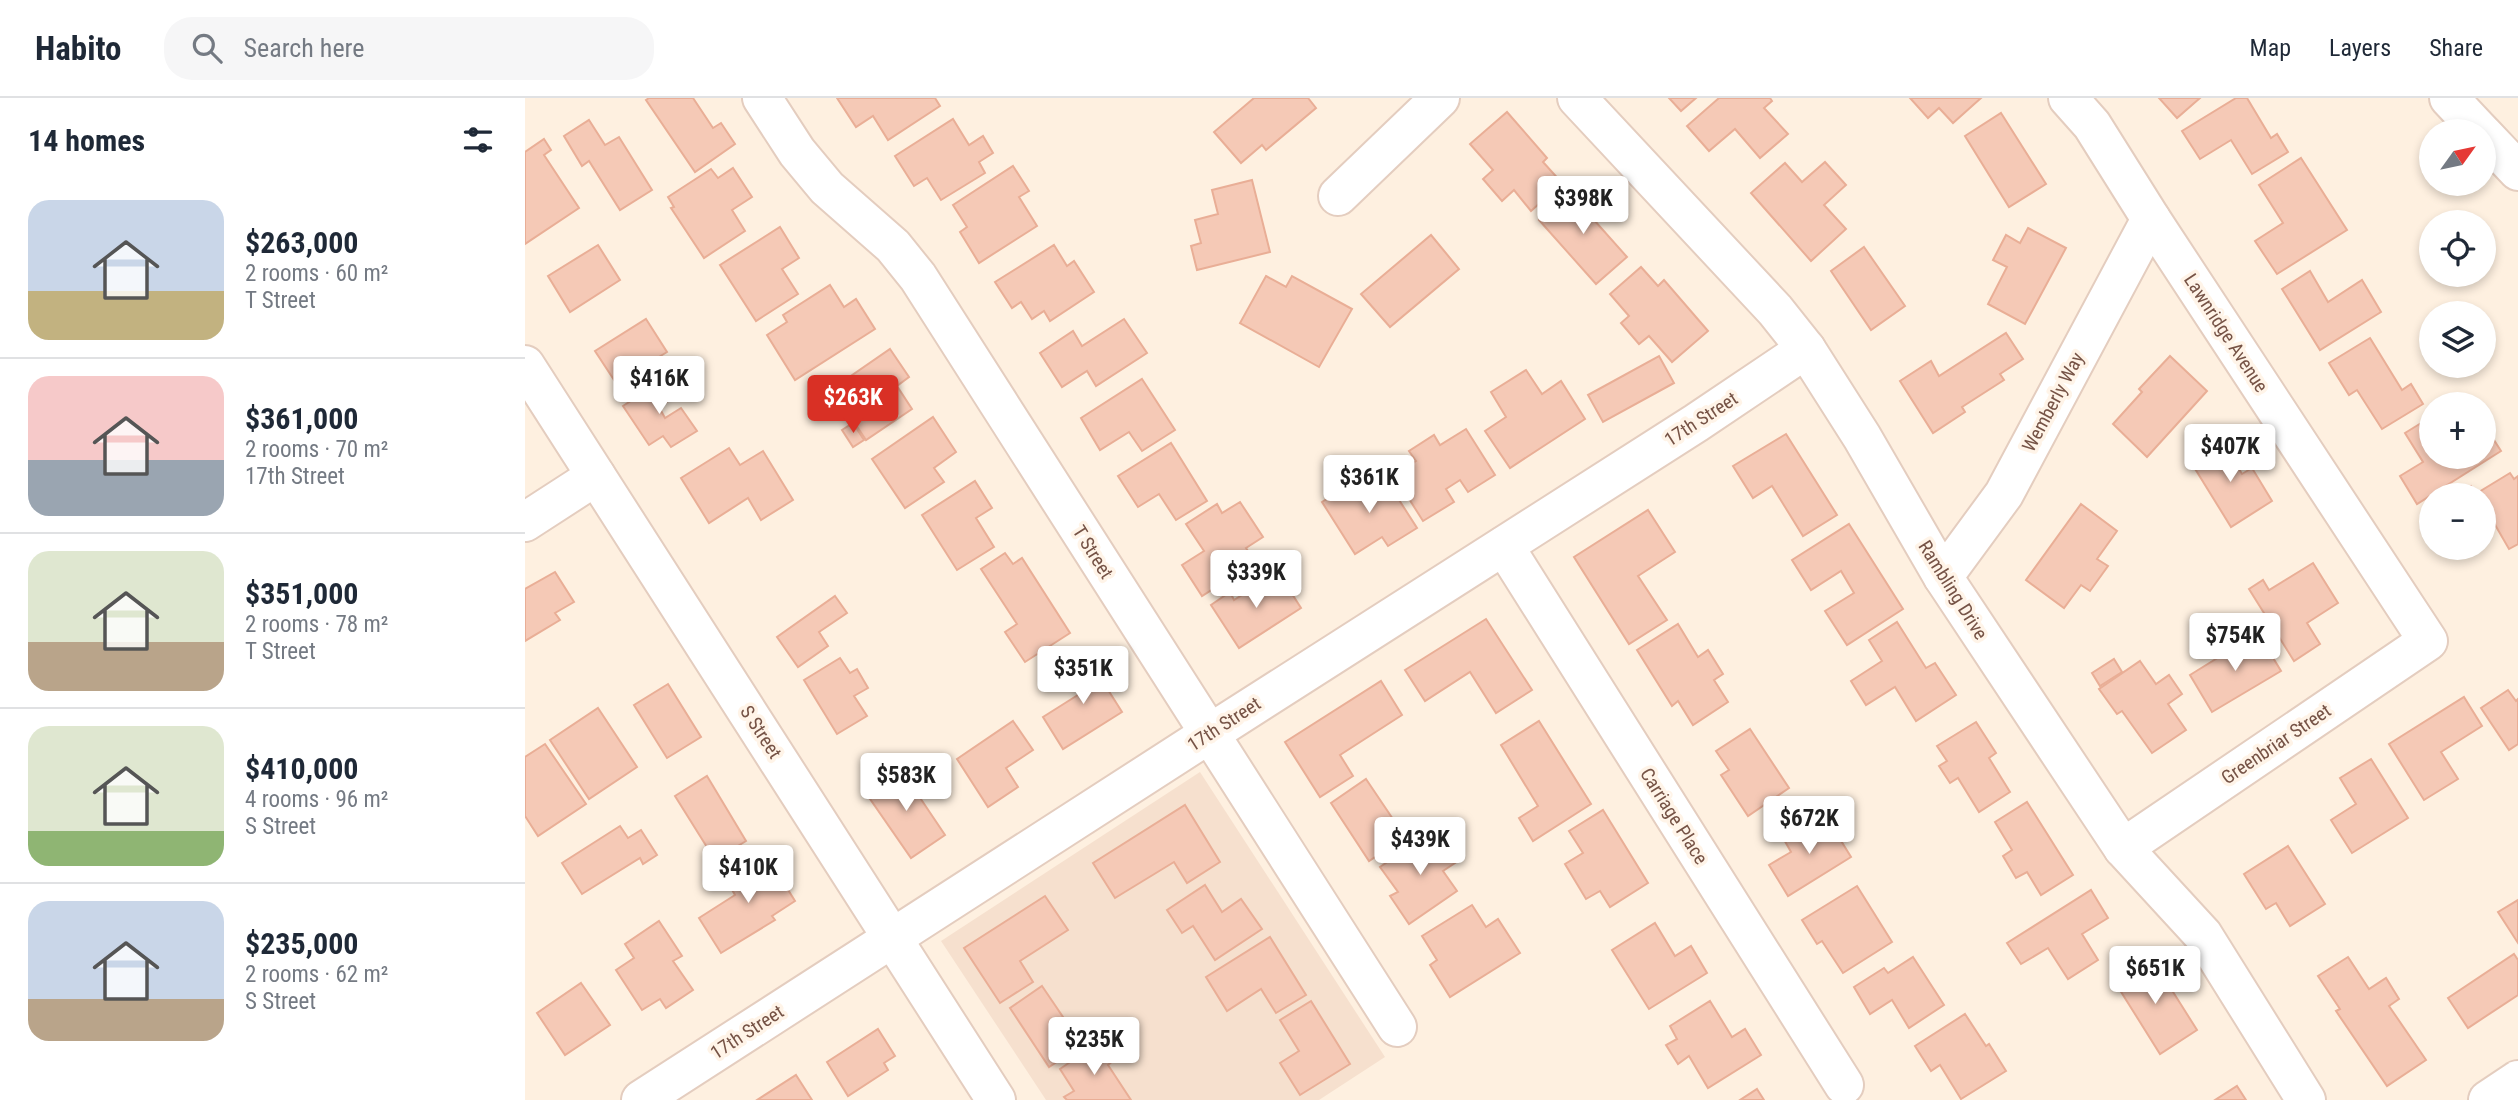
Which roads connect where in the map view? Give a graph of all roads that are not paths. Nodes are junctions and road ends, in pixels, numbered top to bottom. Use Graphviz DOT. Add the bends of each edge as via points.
graph roads {
  1 [pos="762,98"];
  2 [pos="1440,98"];
  3 [pos="1577,98"];
  4 [pos="2068,98"];
  5 [pos="2449,98"];
  6 [pos="2469,119"];
  7 [pos="2496,148"];
  8 [pos="2518,171"];
  9 [pos="1338,196"];
  10 [pos="2151,219"];
  11 [pos="1806,349"];
  12 [pos="525,365"];
  13 [pos="596,476"];
  14 [pos="525,522"];
  15 [pos="1504,546"];
  16 [pos="1943,577"];
  17 [pos="2428,641"];
  18 [pos="1209,734"];
  19 [pos="2123,848"];
  20 [pos="893,937"];
  21 [pos="1397,1027"];
  22 [pos="2518,1080"];
  23 [pos="1844,1085"];
  24 [pos="641,1100"];
  25 [pos="996,1100"];
  26 [pos="2306,1100"];
  27 [pos="2488,1100"];
  1 -- 18 [label="street, T Street" via="827,188 893,246 918,277"];
  2 -- 9 [label="street"];
  3 -- 11 [label="street, Rambling Drive"];
  4 -- 10 [label="street, Lawnridge Avenue" via="2092,125"];
  5 -- 6 [label="street"];
  7 -- 8 [label="street"];
  10 -- 16 [label="street, Wemberly Way" via="2004,494"];
  10 -- 17 [label="street, Lawnridge Avenue"];
  11 -- 15 [label="street, 17th Street"];
  11 -- 16 [label="street, Rambling Drive"];
  12 -- 13 [label="street, S Street"];
  13 -- 14 [label="street"];
  13 -- 20 [label="street, S Street"];
  15 -- 18 [label="street, 17th Street"];
  15 -- 23 [label="street, Carriage Place"];
  16 -- 19 [label="street, Rambling Drive"];
  17 -- 19 [label="street, Greenbriar Street"];
  18 -- 20 [label="street, 17th Street"];
  18 -- 21 [label="street, T Street"];
  19 -- 26 [label="street, Rambling Drive" via="2203,935"];
  20 -- 24 [label="street, 17th Street"];
  20 -- 25 [label="street, S Street"];
  22 -- 27 [label="street"];
}
